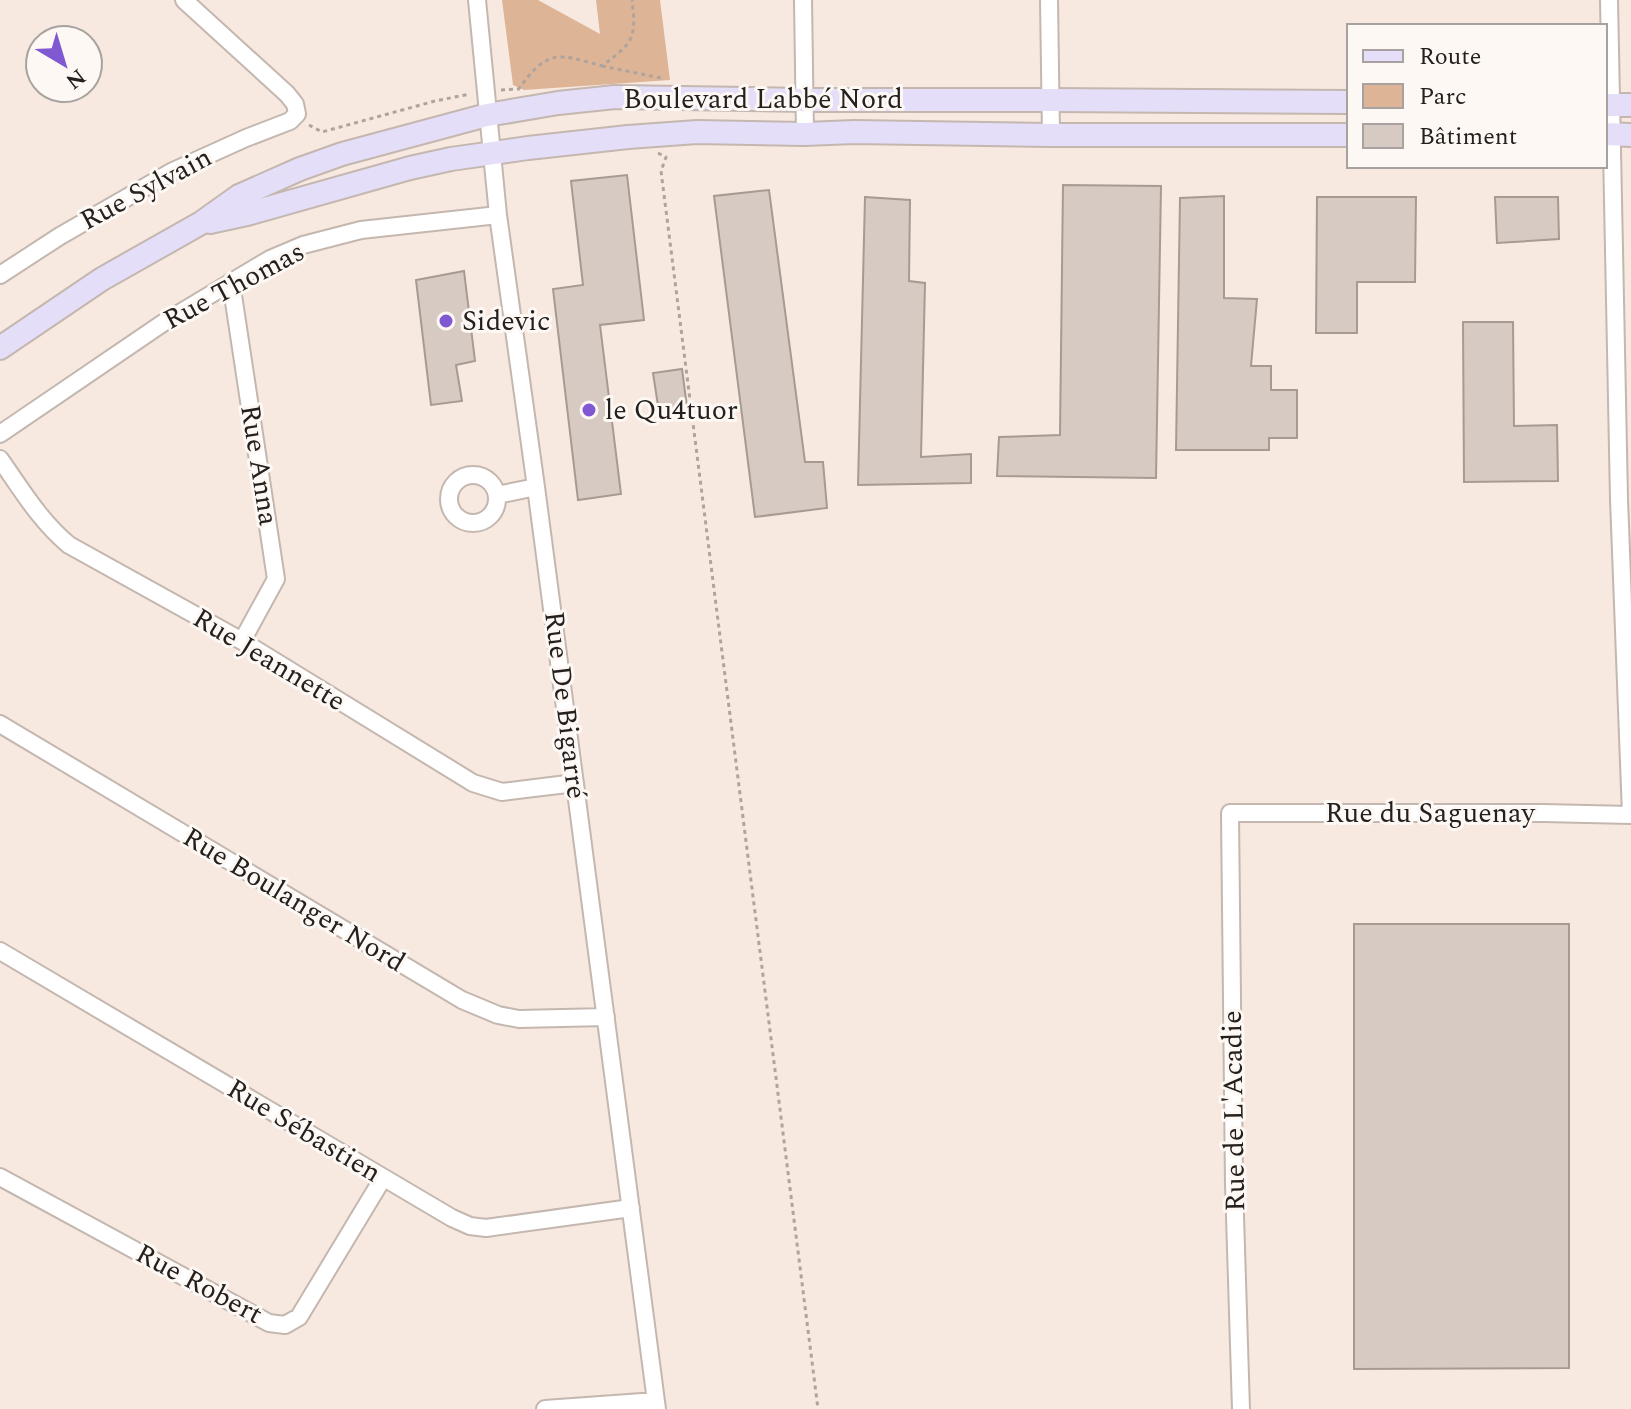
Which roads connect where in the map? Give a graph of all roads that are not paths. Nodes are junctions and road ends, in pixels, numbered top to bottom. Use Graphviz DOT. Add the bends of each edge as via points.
graph roads {
  1 [pos="184,0"];
  2 [pos="803,0"];
  3 [pos="1049,0"];
  4 [pos="1609,0"];
  5 [pos="475,2"];
  6 [pos="805,100"];
  7 [pos="1050,100"];
  8 [pos="1347,102"];
  9 [pos="1616,105"];
  10 [pos="487,115"];
  11 [pos="805,134"];
  12 [pos="1616,134"];
  13 [pos="1051,135"];
  14 [pos="1347,135"];
  15 [pos="493,153"];
  16 [pos="498,215"];
  17 [pos="201,223"];
  18 [pos="0,273"];
  19 [pos="231,282"];
  20 [pos="0,348"];
  21 [pos="0,434"];
  22 [pos="0,459"];
  23 [pos="536,487"];
  24 [pos="497,495"];
  25 [pos="242,641"];
  26 [pos="0,724"];
  27 [pos="575,783"];
  28 [pos="1230,813"];
  29 [pos="1631,815"];
  30 [pos="0,951"];
  31 [pos="606,1017"];
  32 [pos="0,1177"];
  33 [pos="383,1178"];
  34 [pos="631,1208"];
  35 [pos="656,1405"];
  36 [pos="545,1409"];
  37 [pos="1241,1409"];
  1 -- 18 [label="street, Rue Sylvain" via="287,94 297,114 160,178"];
  2 -- 6 [label="street"];
  3 -- 7 [label="street"];
  4 -- 9 [label="street"];
  5 -- 10 [label="street, Rue De Bigarré"];
  6 -- 7 [label="main road, Boulevard Labbé Nord"];
  6 -- 10 [label="main road, Boulevard Labbé Nord" via="615,97"];
  6 -- 11 [label="street"];
  7 -- 8 [label="main road, Boulevard Labbé Nord"];
  7 -- 13 [label="street"];
  9 -- 12 [label="street"];
  10 -- 15 [label="street, Rue De Bigarré"];
  10 -- 17 [label="main road, Boulevard Labbé Nord" via="300,169 239,196"];
  11 -- 13 [label="main road, Boulevard Labbé Nord"];
  11 -- 15 [label="main road, Boulevard Labbé Nord" via="697,132"];
  12 -- 29 [label="street" via="1619,499"];
  13 -- 14 [label="main road, Boulevard Labbé Nord"];
  15 -- 16 [label="street, Rue De Bigarré"];
  15 -- 17 [label="main road, Boulevard Labbé Nord" via="410,168"];
  16 -- 19 [label="street, Rue Thomas" via="361,230 303,245"];
  16 -- 23 [label="street, Rue De Bigarré"];
  17 -- 20 [label="main road, Boulevard Labbé Nord" via="102,279"];
  19 -- 21 [label="street, Rue Thomas"];
  19 -- 25 [label="street, Rue Anna" via="276,579"];
  22 -- 25 [label="street, Rue Jeannette" via="39,515 69,545"];
  23 -- 24 [label="street"];
  23 -- 27 [label="street, Rue De Bigarré"];
  25 -- 27 [label="street, Rue Jeannette" via="473,783 502,792"];
  26 -- 31 [label="street, Rue Boulanger Nord" via="462,1000 519,1019"];
  27 -- 31 [label="street, Rue De Bigarré"];
  28 -- 29 [label="street, Rue du Saguenay"];
  28 -- 37 [label="street, Rue de L'Acadie"];
  30 -- 33 [label="street, Rue Sébastien"];
  31 -- 34 [label="street, Rue De Bigarré"];
  32 -- 33 [label="street, Rue Robert" via="269,1323 285,1325 299,1317"];
  33 -- 34 [label="street, Rue Sébastien" via="452,1218 486,1228"];
  34 -- 35 [label="street, Rue De Bigarré"];
  35 -- 36 [label="street"];
}
